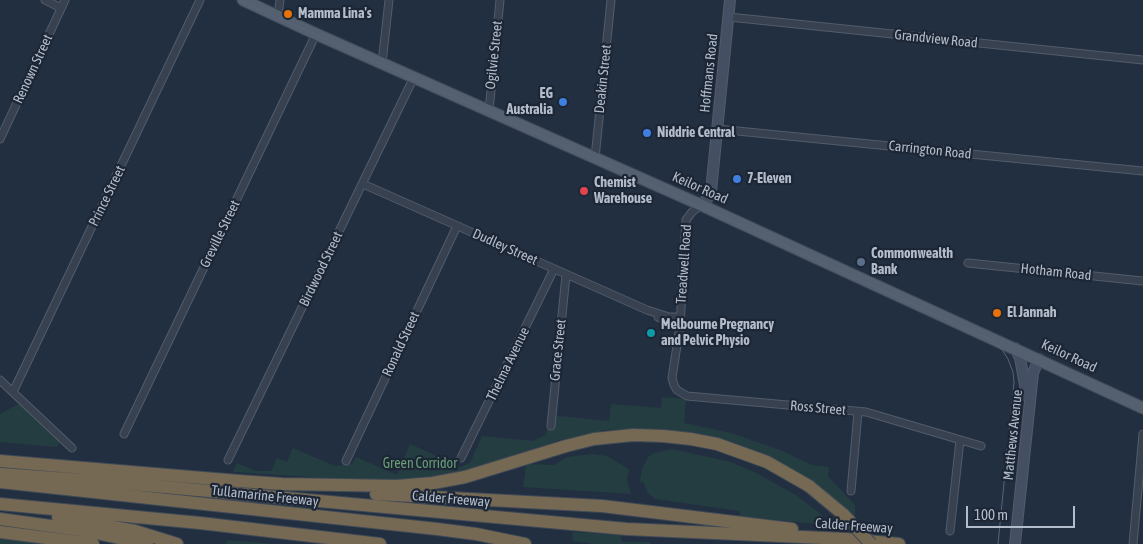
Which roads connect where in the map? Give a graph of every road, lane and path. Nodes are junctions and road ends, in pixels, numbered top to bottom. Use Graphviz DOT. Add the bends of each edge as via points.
graph roads {
  1 [pos="44,0"];
  2 [pos="65,0"];
  3 [pos="200,0"];
  4 [pos="243,0"];
  5 [pos="280,0"];
  6 [pos="389,0"];
  7 [pos="500,0"];
  8 [pos="611,0"];
  9 [pos="730,0"];
  10 [pos="61,8"];
  11 [pos="278,16"];
  12 [pos="729,18"];
  13 [pos="316,34"];
  14 [pos="1143,60"];
  15 [pos="382,63"];
  16 [pos="414,77"];
  17 [pos="489,110"];
  18 [pos="717,129"];
  19 [pos="0,138"];
  20 [pos="595,158"];
  21 [pos="1143,171"];
  22 [pos="363,184"];
  23 [pos="701,205"];
  24 [pos="457,226"];
  25 [pos="968,263"];
  26 [pos="554,269"];
  27 [pos="566,275"];
  28 [pos="1143,281"];
  29 [pos="647,310"];
  30 [pos="680,317"];
  31 [pos="680,326"];
  32 [pos="1015,348"];
  33 [pos="1039,359"];
  34 [pos="0,380"];
  35 [pos="675,388"];
  36 [pos="13,392"];
  37 [pos="1143,408"];
  38 [pos="858,412"];
  39 [pos="1030,412"];
  40 [pos="551,426"];
  41 [pos="124,434"];
  42 [pos="1143,434"];
  43 [pos="960,440"];
  44 [pos="981,446"];
  45 [pos="72,448"];
  46 [pos="461,458"];
  47 [pos="228,460"];
  48 [pos="0,461"];
  49 [pos="346,461"];
  50 [pos="0,474"];
  51 [pos="0,482"];
  52 [pos="282,484"];
  53 [pos="851,491"];
  54 [pos="0,505"];
  55 [pos="0,519"];
  56 [pos="950,531"];
  57 [pos="0,532"];
  58 [pos="846,539"];
  59 [pos="1015,540"];
  60 [pos="93,544"];
  61 [pos="147,544"];
  62 [pos="178,544"];
  63 [pos="380,544"];
  64 [pos="525,544"];
  65 [pos="870,544"];
  66 [pos="899,544"];
  67 [pos="1133,544"];
  1 -- 10 [label="street"];
  2 -- 10 [label="street, Renown Street"];
  3 -- 36 [label="street, Prince Street"];
  4 -- 11 [label="main road, Keilor Road"];
  5 -- 11 [label="street"];
  6 -- 15 [label="street"];
  7 -- 17 [label="street, Ogilvie Street"];
  8 -- 20 [label="street, Deakin Street"];
  9 -- 12 [label="main road, Hoffmans Road"];
  10 -- 19 [label="street, Renown Street"];
  11 -- 13 [label="main road, Keilor Road"];
  12 -- 14 [label="street, Grandview Road"];
  12 -- 18 [label="main road, Hoffmans Road"];
  13 -- 15 [label="main road, Keilor Road"];
  13 -- 41 [label="street, Greville Street"];
  15 -- 16 [label="main road, Keilor Road"];
  16 -- 17 [label="main road, Keilor Road"];
  16 -- 22 [label="street, Birdwood Street"];
  17 -- 20 [label="main road, Keilor Road"];
  18 -- 21 [label="street, Carrington Road"];
  18 -- 23 [label="main road, Hoffmans Road" via="710,191"];
  20 -- 23 [label="main road, Keilor Road"];
  22 -- 24 [label="street, Dudley Street"];
  22 -- 47 [label="street, Birdwood Street"];
  23 -- 30 [label="street, Treadwell Road" via="686,220"];
  23 -- 32 [label="main road, Keilor Road"];
  24 -- 26 [label="street, Dudley Street"];
  24 -- 49 [label="street, Ronald Street"];
  25 -- 28 [label="street, Hotham Road"];
  26 -- 27 [label="street, Dudley Street"];
  26 -- 46 [label="street, Thelma Avenue"];
  27 -- 29 [label="street, Dudley Street"];
  27 -- 40 [label="street, Grace Street"];
  29 -- 30 [label="street, Dudley Street"];
  29 -- 31 [label="street, Dudley Street"];
  30 -- 31 [label="street, Treadwell Road"];
  31 -- 35 [label="street, Treadwell Road" via="672,378"];
  32 -- 33 [label="main road, Keilor Road"];
  32 -- 39 [label="main road" via="1021,362"];
  33 -- 37 [label="main road, Keilor Road"];
  33 -- 39 [label="main road, Matthews Avenue" via="1034,370"];
  34 -- 36 [label="street"];
  35 -- 38 [label="street, Ross Street" via="687,396"];
  36 -- 45 [label="street"];
  38 -- 43 [label="street, Ross Street"];
  38 -- 53 [label="street"];
  39 -- 59 [label="main road, Matthews Avenue"];
  42 -- 67 [label="street"];
  43 -- 44 [label="street, Ross Street"];
  43 -- 56 [label="street"];
  48 -- 52 [label="highway"];
  50 -- 58 [label="highway, Calder Freeway" via="627,529"];
  51 -- 64 [label="highway, Tullamarine Freeway" via="437,529"];
  52 -- 58 [label="highway" via="401,496 602,506 785,528"];
  52 -- 65 [label="highway, bridge" via="374,487 433,483 479,474 580,442 621,436 663,436 733,449 789,474 844,515"];
  54 -- 62 [label="highway" via="135,531"];
  54 -- 63 [label="highway" via="210,524"];
  55 -- 61 [label="highway" via="87,531"];
  57 -- 60 [label="highway"];
  58 -- 66 [label="highway, Calder Freeway"];
}
